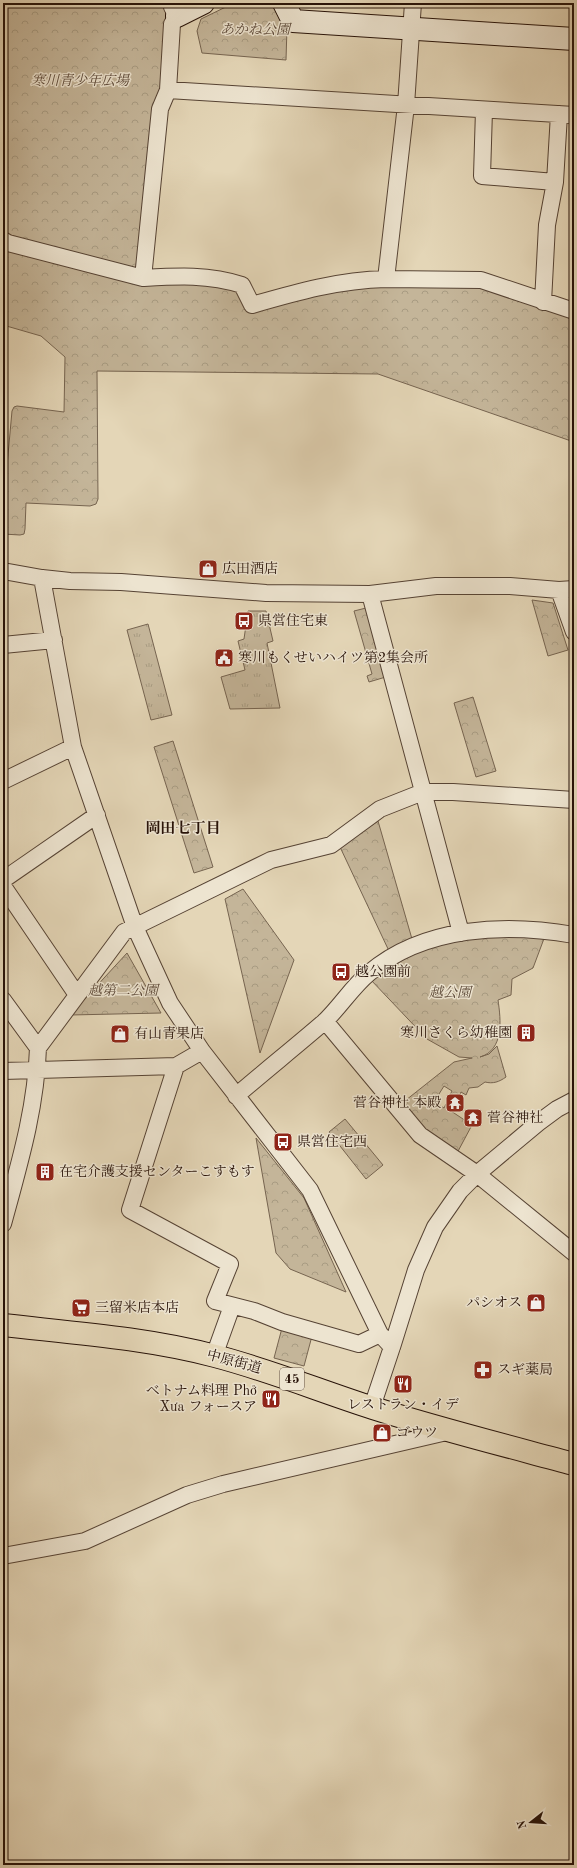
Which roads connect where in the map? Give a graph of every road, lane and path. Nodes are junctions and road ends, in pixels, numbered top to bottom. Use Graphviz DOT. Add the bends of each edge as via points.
graph roads {
  1 [pos="203,3"];
  2 [pos="284,3"];
  3 [pos="413,3"];
  4 [pos="175,10"];
  5 [pos="411,28"];
  6 [pos="574,39"];
  7 [pos="168,90"];
  8 [pos="406,105"];
  9 [pos="484,110"];
  10 [pos="567,115"];
  11 [pos="555,182"];
  12 [pos="3,240"];
  13 [pos="143,278"];
  14 [pos="386,279"];
  15 [pos="544,302"];
  16 [pos="574,311"];
  17 [pos="3,570"];
  18 [pos="42,578"];
  19 [pos="566,590"];
  20 [pos="370,594"];
  21 [pos="574,632"];
  22 [pos="54,640"];
  23 [pos="3,645"];
  24 [pos="73,747"];
  25 [pos="3,781"];
  26 [pos="423,792"];
  27 [pos="574,800"];
  28 [pos="97,815"];
  29 [pos="3,880"];
  30 [pos="3,886"];
  31 [pos="135,927"];
  32 [pos="461,932"];
  33 [pos="574,935"];
  34 [pos="77,995"];
  35 [pos="3,1000"];
  36 [pos="325,1021"];
  37 [pos="38,1048"];
  38 [pos="202,1051"];
  39 [pos="176,1066"];
  40 [pos="37,1070"];
  41 [pos="3,1071"];
  42 [pos="236,1096"];
  43 [pos="574,1100"];
  44 [pos="477,1174"];
  45 [pos="3,1224"];
  46 [pos="574,1252"];
  47 [pos="232,1306"];
  48 [pos="3,1325"];
  49 [pos="380,1334"];
  50 [pos="392,1347"];
  51 [pos="214,1356"];
  52 [pos="372,1407"];
  53 [pos="451,1431"];
  54 [pos="574,1464"];
  55 [pos="3,1556"];
  1 -- 4 [label="street"];
  2 -- 5 [label="street" via="292,21"];
  3 -- 5 [label="street"];
  4 -- 7 [label="street"];
  5 -- 6 [label="street"];
  5 -- 8 [label="street"];
  7 -- 8 [label="street"];
  7 -- 13 [label="street" via="160,109"];
  8 -- 9 [label="street"];
  8 -- 14 [label="street"];
  9 -- 10 [label="street"];
  9 -- 11 [label="street" via="482,176"];
  10 -- 11 [label="street"];
  11 -- 15 [label="street" via="547,225"];
  12 -- 13 [label="street"];
  13 -- 14 [label="street" via="182,276 225,279 242,285 252,305 314,287 358,279"];
  14 -- 15 [label="street" via="481,280"];
  15 -- 16 [label="street"];
  17 -- 18 [label="street"];
  18 -- 20 [label="street" via="266,593"];
  18 -- 22 [label="street"];
  19 -- 20 [label="street" via="510,586 436,586"];
  19 -- 21 [label="street"];
  20 -- 26 [label="street"];
  22 -- 23 [label="street"];
  22 -- 24 [label="street"];
  24 -- 25 [label="street"];
  24 -- 28 [label="street"];
  26 -- 27 [label="street"];
  26 -- 31 [label="street" via="380,809 332,845 271,860"];
  26 -- 32 [label="street"];
  28 -- 29 [label="street"];
  28 -- 31 [label="street"];
  30 -- 34 [label="street"];
  31 -- 34 [label="street" via="124,932"];
  31 -- 38 [label="street" via="170,1003"];
  32 -- 33 [label="street" via="524,928"];
  32 -- 36 [label="street" via="414,946 392,957 369,973"];
  34 -- 37 [label="street"];
  35 -- 37 [label="street"];
  36 -- 42 [label="street"];
  36 -- 44 [label="street" via="420,1136"];
  37 -- 40 [label="street"];
  38 -- 39 [label="street"];
  38 -- 42 [label="street"];
  39 -- 40 [label="street"];
  39 -- 47 [label="street" via="130,1210 230,1264 216,1301"];
  40 -- 41 [label="street"];
  40 -- 45 [label="street" via="31,1116"];
  42 -- 49 [label="street" via="310,1190"];
  43 -- 44 [label="street" via="538,1123"];
  44 -- 46 [label="street"];
  44 -- 50 [label="street" via="460,1191 434,1227 416,1270"];
  47 -- 49 [label="street" via="359,1344"];
  47 -- 51 [label="street"];
  48 -- 51 [label="main road, 中原街道 / 45" via="104,1336"];
  49 -- 50 [label="street"];
  50 -- 52 [label="street"];
  51 -- 52 [label="main road, 中原街道 / 45" via="274,1373"];
  52 -- 53 [label="main road, 中原街道 / 45"];
  53 -- 54 [label="main road, 中原街道 / 45"];
  53 -- 55 [label="street" via="223,1484 187,1495 85,1541"];
}
